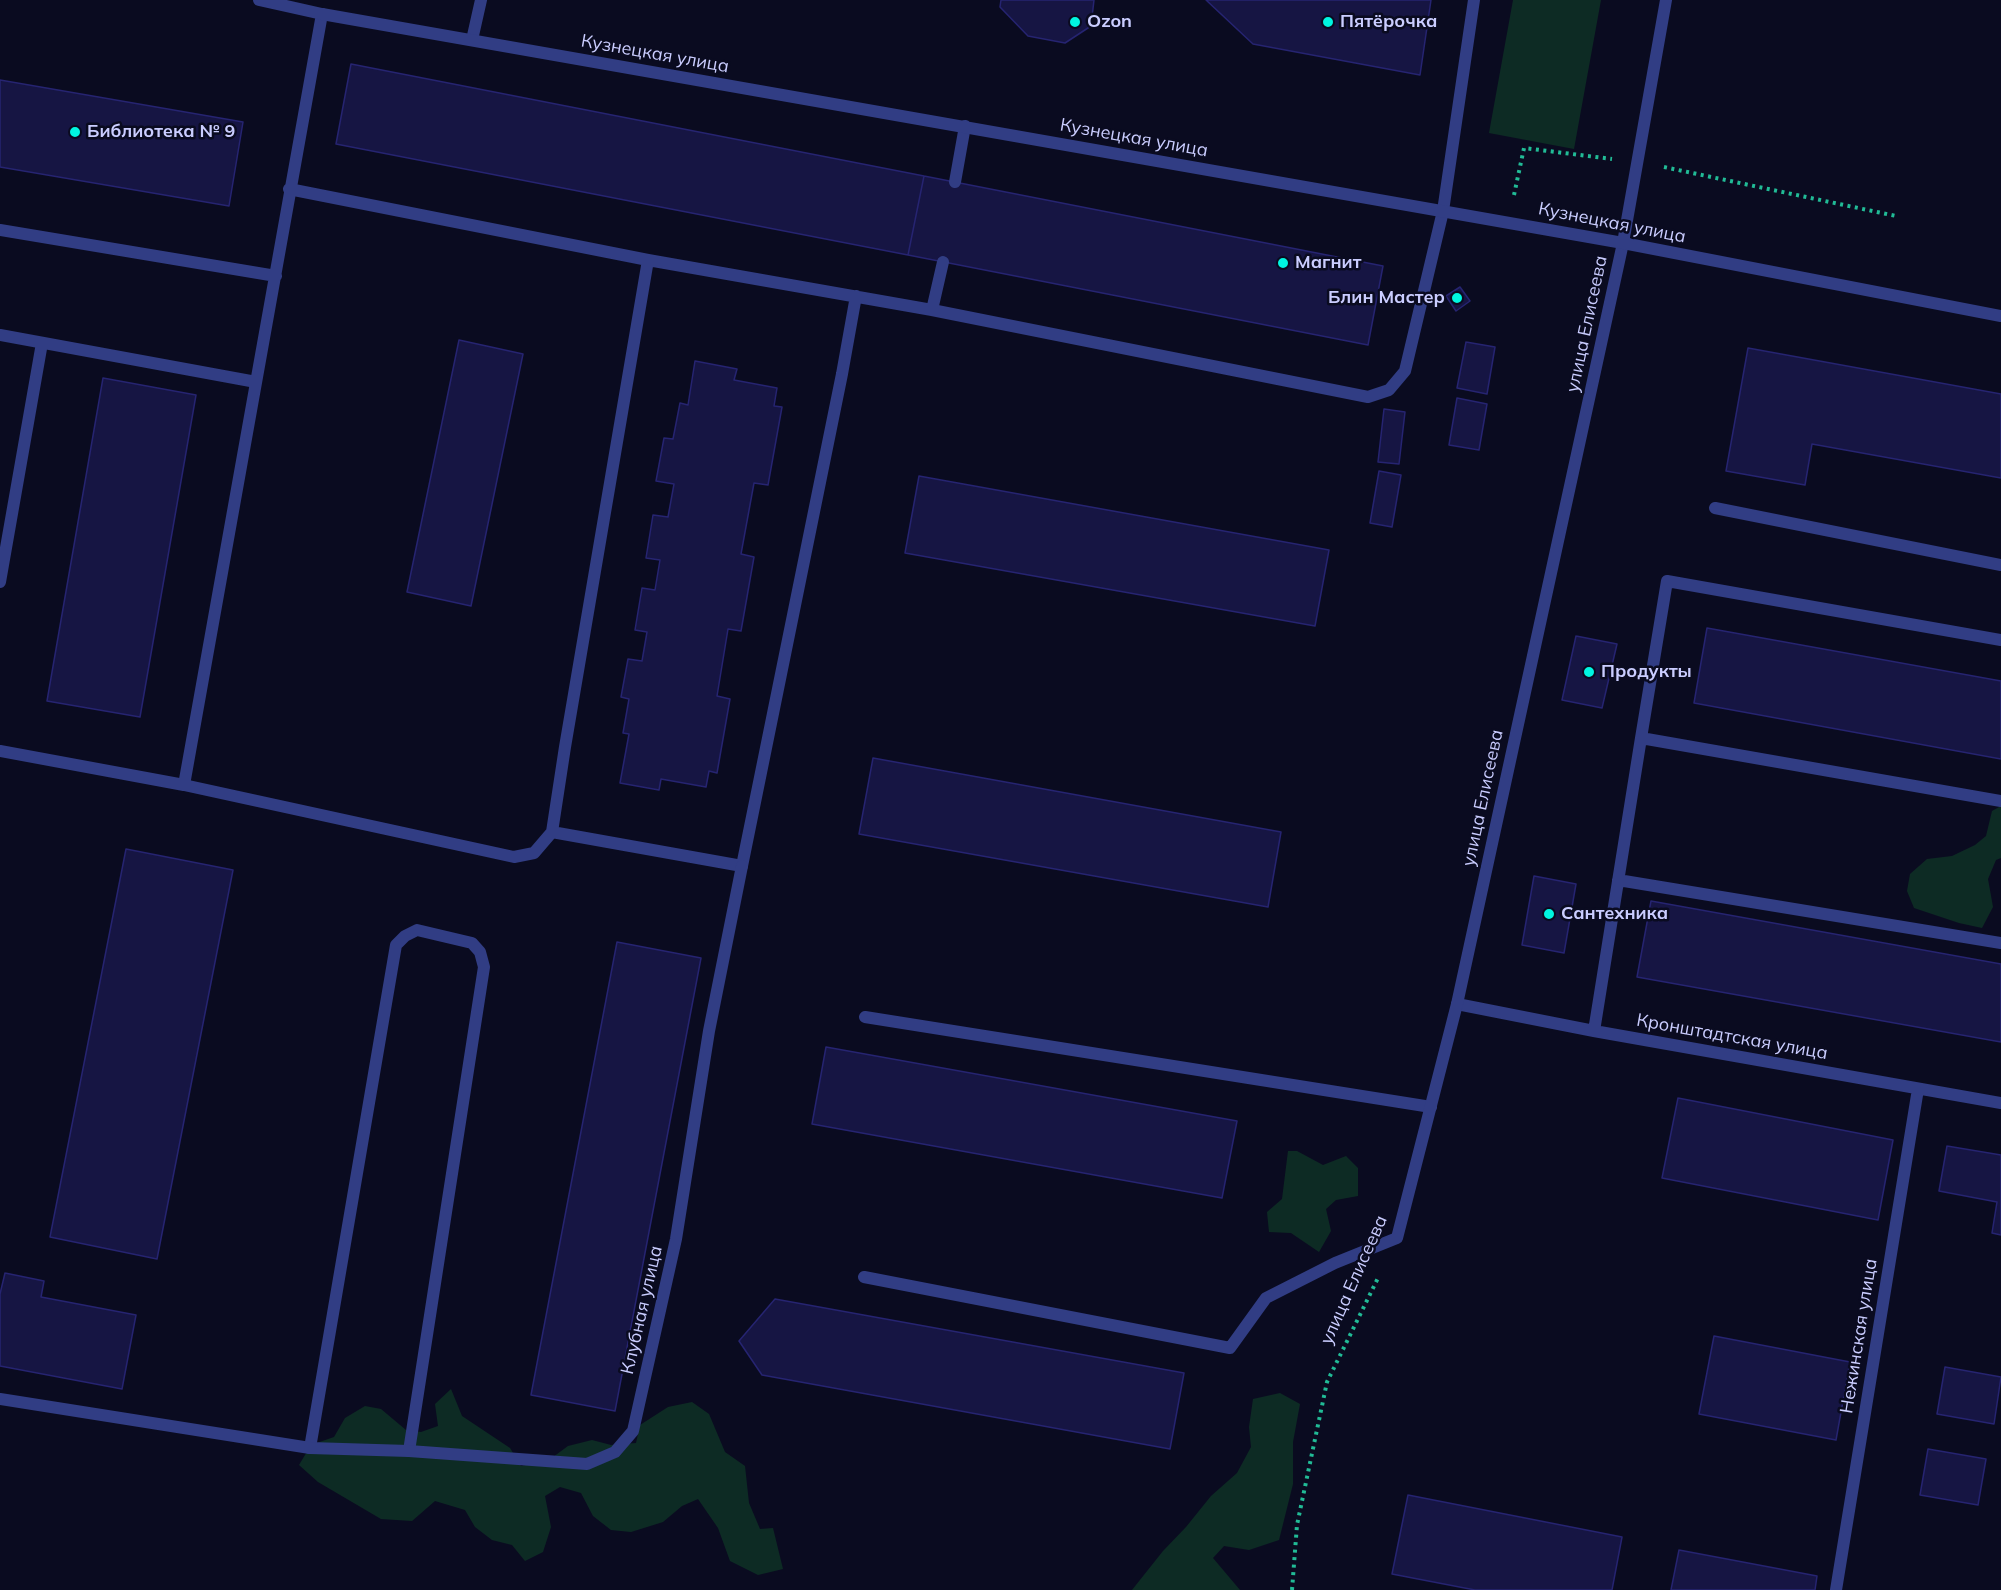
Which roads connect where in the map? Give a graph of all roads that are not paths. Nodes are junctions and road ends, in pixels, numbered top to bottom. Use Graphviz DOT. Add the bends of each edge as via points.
graph roads {
  1 [pos="259,0"];
  2 [pos="481,0"];
  3 [pos="1474,0"];
  4 [pos="1666,0"];
  5 [pos="322,14"];
  6 [pos="472,40"];
  7 [pos="965,126"];
  8 [pos="955,182"];
  9 [pos="289,189"];
  10 [pos="1443,211"];
  11 [pos="0,230"];
  12 [pos="1623,243"];
  13 [pos="648,260"];
  14 [pos="943,262"];
  15 [pos="276,276"];
  16 [pos="856,296"];
  17 [pos="932,310"];
  18 [pos="2001,316"];
  19 [pos="0,335"];
  20 [pos="42,343"];
  21 [pos="256,382"];
  22 [pos="1715,508"];
  23 [pos="2001,566"];
  24 [pos="0,582"];
  25 [pos="2001,640"];
  26 [pos="1641,738"];
  27 [pos="0,751"];
  28 [pos="184,785"];
  29 [pos="2001,801"];
  30 [pos="552,832"];
  31 [pos="742,866"];
  32 [pos="1618,880"];
  33 [pos="2001,944"];
  34 [pos="1456,1004"];
  35 [pos="865,1017"];
  36 [pos="1594,1031"];
  37 [pos="1918,1089"];
  38 [pos="2001,1103"];
  39 [pos="1431,1107"];
  40 [pos="864,1277"];
  41 [pos="0,1399"];
  42 [pos="310,1448"];
  43 [pos="409,1451"];
  44 [pos="1836,1590"];
  1 -- 5 [label="street, Кузнецкая улица"];
  2 -- 6 [label="street"];
  3 -- 10 [label="street"];
  4 -- 12 [label="street, улица Елисеева"];
  5 -- 6 [label="street, Кузнецкая улица"];
  5 -- 9 [label="street"];
  6 -- 7 [label="street, Кузнецкая улица"];
  7 -- 8 [label="street"];
  7 -- 10 [label="street, Кузнецкая улица"];
  9 -- 13 [label="street"];
  9 -- 15 [label="street"];
  10 -- 12 [label="street, Кузнецкая улица"];
  10 -- 17 [label="street" via="1405,371 1389,390 1368,397"];
  11 -- 15 [label="street"];
  12 -- 18 [label="street, Кузнецкая улица"];
  12 -- 34 [label="street, улица Елисеева"];
  13 -- 16 [label="street"];
  13 -- 30 [label="street"];
  14 -- 17 [label="street"];
  15 -- 21 [label="street"];
  16 -- 17 [label="street"];
  16 -- 31 [label="street, Клубная улица"];
  19 -- 20 [label="street"];
  20 -- 21 [label="street"];
  20 -- 24 [label="street"];
  21 -- 28 [label="street"];
  22 -- 23 [label="street"];
  25 -- 26 [label="street" via="1667,580"];
  26 -- 29 [label="street"];
  26 -- 32 [label="street"];
  27 -- 28 [label="street"];
  28 -- 30 [label="street" via="514,857 534,853"];
  30 -- 31 [label="street"];
  31 -- 43 [label="street, Клубная улица" via="676,1239 633,1431 615,1452 587,1464"];
  32 -- 33 [label="street"];
  32 -- 36 [label="street"];
  34 -- 36 [label="street, Кронштадтская улица"];
  34 -- 39 [label="street, улица Елисеева"];
  35 -- 39 [label="street"];
  36 -- 37 [label="street, Кронштадтская улица"];
  37 -- 38 [label="street, Кронштадтская улица"];
  37 -- 44 [label="street, Нежинская улица"];
  39 -- 40 [label="street, улица Елисеева" via="1397,1238 1335,1263 1266,1298 1230,1348"];
  41 -- 42 [label="street, Клубная улица"];
  42 -- 43 [label="street, Клубная улица"];
  42 -- 43 [label="street" via="396,945 417,930 472,943 480,952 484,967"];
}
